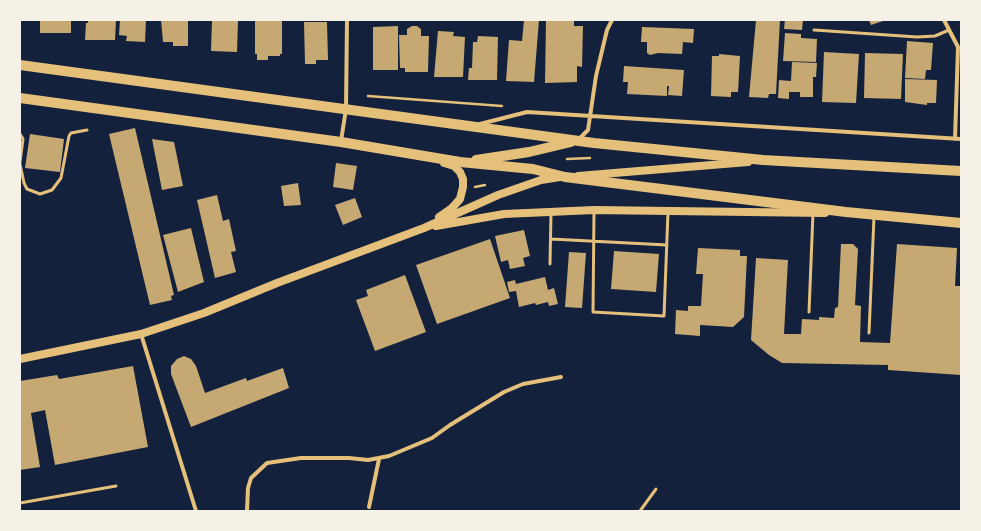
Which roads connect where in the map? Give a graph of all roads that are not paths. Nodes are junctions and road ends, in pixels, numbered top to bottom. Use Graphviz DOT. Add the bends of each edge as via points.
graph roads {
  1 [pos="347,20"];
  2 [pos="612,20"];
  3 [pos="944,20"];
  4 [pos="814,30"];
  5 [pos="949,30"];
  6 [pos="20,65"];
  7 [pos="20,98"];
  8 [pos="346,108"];
  9 [pos="591,116"];
  10 [pos="471,126"];
  11 [pos="87,130"];
  12 [pos="20,134"];
  13 [pos="955,139"];
  14 [pos="961,139"];
  15 [pos="578,141"];
  16 [pos="341,142"];
  17 [pos="422,155"];
  18 [pos="763,160"];
  19 [pos="460,162"];
  20 [pos="20,163"];
  21 [pos="961,171"];
  22 [pos="565,177"];
  23 [pos="594,210"];
  24 [pos="668,211"];
  25 [pos="846,212"];
  26 [pos="551,213"];
  27 [pos="813,213"];
  28 [pos="874,213"];
  29 [pos="961,223"];
  30 [pos="424,228"];
  31 [pos="551,239"];
  32 [pos="595,241"];
  33 [pos="667,245"];
  34 [pos="550,264"];
  35 [pos="809,312"];
  36 [pos="869,333"];
  37 [pos="142,334"];
  38 [pos="20,359"];
  39 [pos="561,377"];
  40 [pos="379,459"];
  41 [pos="116,486"];
  42 [pos="656,488"];
  43 [pos="20,503"];
  44 [pos="369,507"];
  45 [pos="196,511"];
  46 [pos="247,511"];
  47 [pos="640,511"];
  1 -- 8 [label="street"];
  2 -- 9 [label="street" via="607,30 596,76"];
  3 -- 5 [label="street"];
  4 -- 5 [label="lane" via="917,37 935,36"];
  5 -- 13 [label="street" via="958,47"];
  6 -- 8 [label="main road"];
  7 -- 16 [label="main road"];
  8 -- 10 [label="main road"];
  8 -- 16 [label="street"];
  9 -- 10 [label="street" via="527,112"];
  9 -- 13 [label="street"];
  9 -- 15 [label="street" via="588,130"];
  10 -- 15 [label="main road"];
  11 -- 20 [label="lane" via="71,133 69,136 61,178 52,190 40,194 27,189"];
  12 -- 20 [label="lane" via="23,139"];
  13 -- 14 [label="street"];
  15 -- 18 [label="main road"];
  15 -- 19 [label="main road" via="529,152"];
  16 -- 17 [label="main road"];
  17 -- 19 [label="main road"];
  17 -- 30 [label="main road" via="454,166 463,179 460,199"];
  18 -- 21 [label="main road"];
  18 -- 22 [label="main road"];
  19 -- 22 [label="main road" via="533,169"];
  22 -- 25 [label="main road"];
  22 -- 30 [label="main road" via="541,180 498,195"];
  23 -- 24 [label="main road"];
  23 -- 26 [label="main road"];
  23 -- 32 [label="lane"];
  24 -- 27 [label="main road"];
  24 -- 33 [label="lane"];
  25 -- 27 [label="main road"];
  25 -- 28 [label="main road"];
  26 -- 30 [label="main road" via="504,214"];
  26 -- 31 [label="lane"];
  27 -- 35 [label="lane"];
  28 -- 29 [label="main road"];
  28 -- 36 [label="lane"];
  30 -- 37 [label="main road" via="204,313"];
  31 -- 32 [label="lane"];
  31 -- 34 [label="lane"];
  32 -- 33 [label="lane"];
  32 -- 33 [label="lane" via="593,312 664,316"];
  37 -- 38 [label="main road"];
  37 -- 45 [label="street"];
  39 -- 40 [label="street" via="523,384 504,392 450,424 432,438 411,449"];
  40 -- 44 [label="street"];
  40 -- 46 [label="street" via="301,458 267,463 251,478"];
  41 -- 43 [label="lane"];
  42 -- 47 [label="lane"];
}
